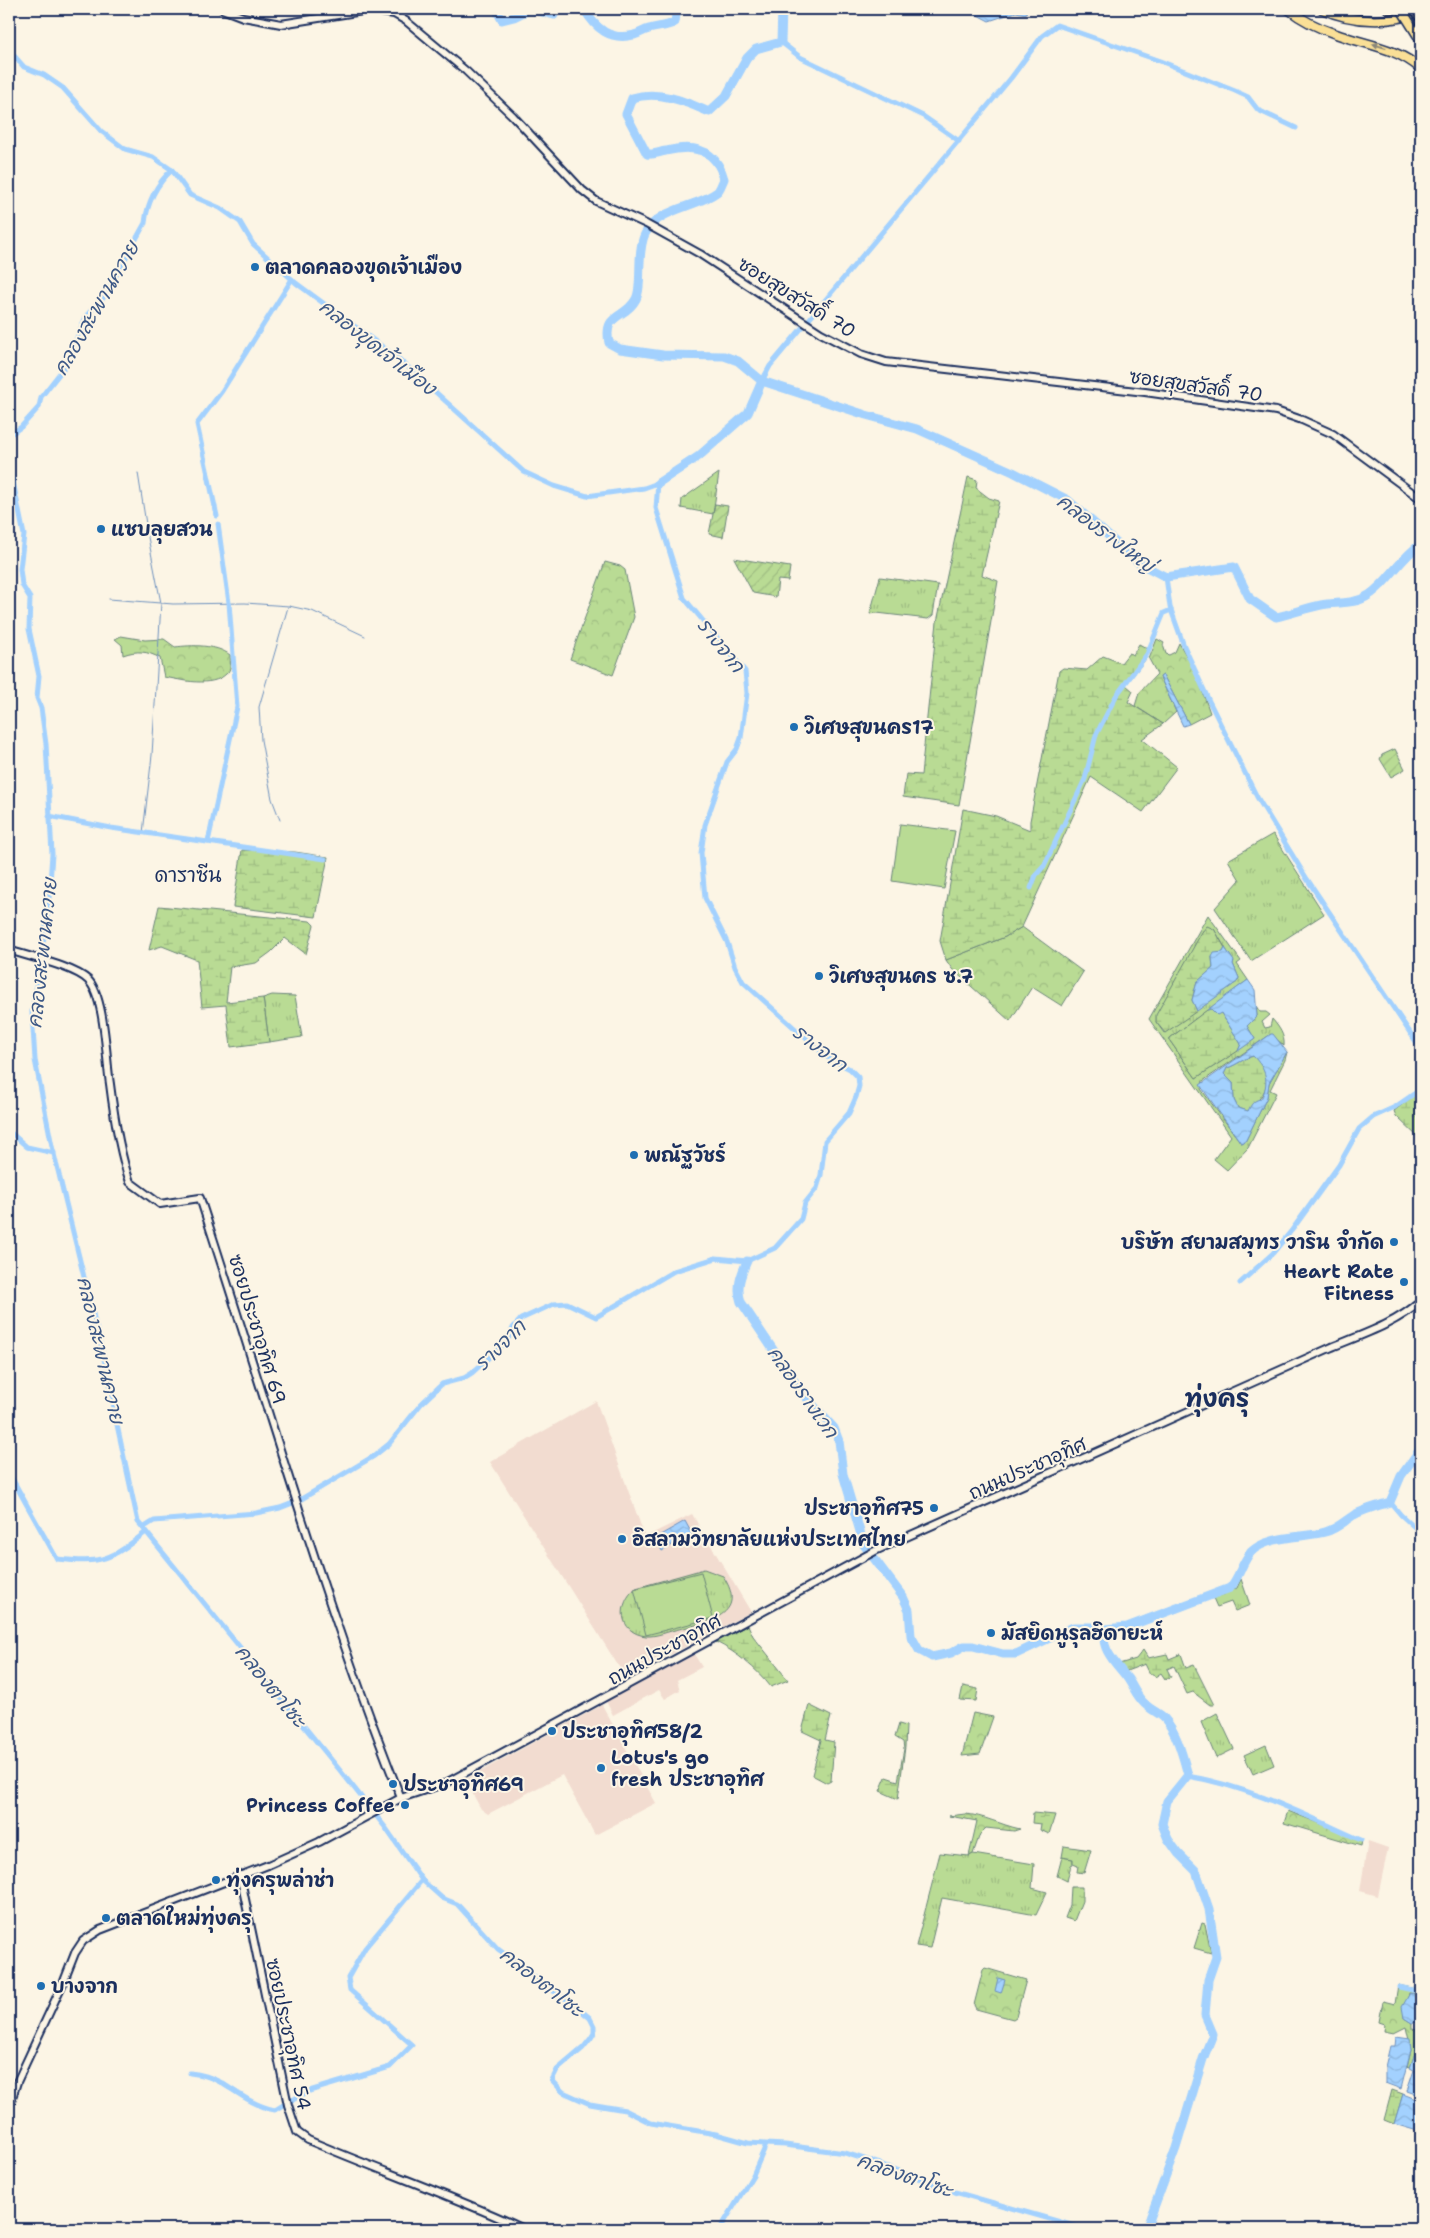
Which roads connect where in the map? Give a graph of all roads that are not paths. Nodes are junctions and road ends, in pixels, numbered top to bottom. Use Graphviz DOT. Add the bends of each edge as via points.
graph roads {
  1 [pos="222,9"];
  2 [pos="1288,9"];
  3 [pos="1322,9"];
  4 [pos="1401,9"];
  5 [pos="1414,9"];
  6 [pos="1421,11"];
  7 [pos="1421,19"];
  8 [pos="1421,40"];
  9 [pos="1421,69"];
  10 [pos="1421,499"];
  11 [pos="9,950"];
  12 [pos="1421,1301"];
  13 [pos="402,1798"];
  14 [pos="240,1875"];
  15 [pos="9,2107"];
  16 [pos="524,2229"];
  1 -- 10 [label="street, ซอยสุขสวัสดิ์ 70" via="243,17 282,24 369,10 394,14 469,74 596,201 700,254 808,325 861,354 886,362 1276,411 1333,434"];
  9 -- 2 [label="highway, one-way" via="1393,50 1311,24"];
  3 -- 6 [label="highway" via="1345,16 1384,20"];
  4 -- 8 [label="highway, bridge"];
  5 -- 7 [label="highway, bridge"];
  11 -- 13 [label="street, ซอยประชาอุทิศ 69" via="86,978 94,992 106,1040 112,1100 130,1182 160,1204 200,1198 294,1496 346,1650"];
  12 -- 13 [label="street, ถนนประชาอุทิศ" via="1398,1320 1374,1331 864,1556 470,1772"];
  13 -- 14 [label="street, ถนนประชาอุทิศ" via="306,1848"];
  14 -- 15 [label="street, ถนนประชาอุทิศ" via="117,1922 83,1941"];
  14 -- 16 [label="street, ซอยประชาอุทิศ 54" via="282,2083 297,2132 308,2140"];
}
